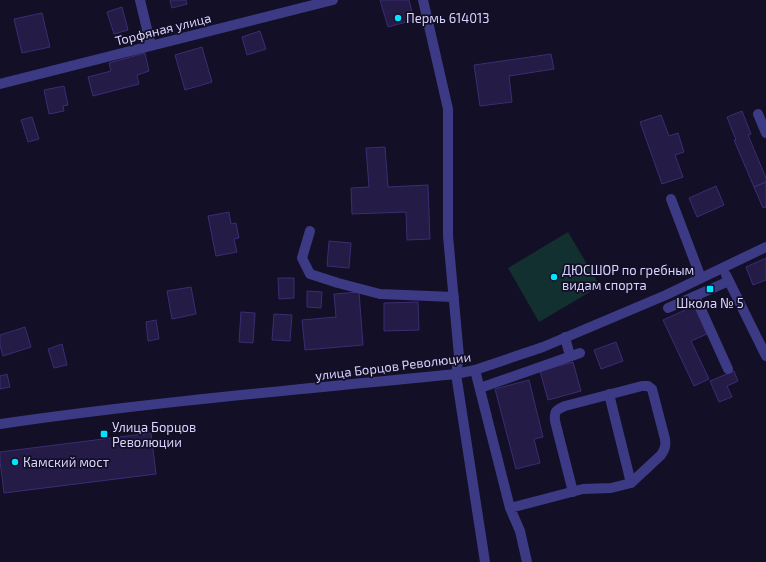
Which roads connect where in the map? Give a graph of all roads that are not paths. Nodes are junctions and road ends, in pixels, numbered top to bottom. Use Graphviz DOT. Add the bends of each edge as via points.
graph roads {
  1 [pos="140,0"];
  2 [pos="333,0"];
  3 [pos="423,0"];
  4 [pos="151,46"];
  5 [pos="0,84"];
  6 [pos="758,114"];
  7 [pos="766,133"];
  8 [pos="671,199"];
  9 [pos="310,231"];
  10 [pos="766,247"];
  11 [pos="723,268"];
  12 [pos="700,278"];
  13 [pos="729,281"];
  14 [pos="695,296"];
  15 [pos="454,297"];
  16 [pos="668,308"];
  17 [pos="565,337"];
  18 [pos="580,353"];
  19 [pos="570,356"];
  20 [pos="766,356"];
  21 [pos="728,369"];
  22 [pos="475,370"];
  23 [pos="456,374"];
  24 [pos="480,388"];
  25 [pos="609,394"];
  26 [pos="0,424"];
  27 [pos="632,483"];
  28 [pos="573,492"];
  29 [pos="510,508"];
  30 [pos="485,562"];
  31 [pos="527,562"];
  1 -- 4 [label="street"];
  2 -- 4 [label="street, Торфяная улица"];
  3 -- 15 [label="street" via="448,109 448,236"];
  4 -- 5 [label="street, Торфяная улица"];
  6 -- 7 [label="street"];
  8 -- 12 [label="street"];
  9 -- 15 [label="street" via="302,258 310,274 380,294"];
  10 -- 11 [label="street, улица Борцов Революции"];
  11 -- 12 [label="street, улица Борцов Революции"];
  11 -- 13 [label="street"];
  12 -- 17 [label="street, улица Борцов Революции"];
  13 -- 14 [label="street"];
  13 -- 20 [label="street"];
  14 -- 16 [label="street"];
  14 -- 21 [label="street"];
  15 -- 23 [label="street" via="459,356"];
  17 -- 19 [label="street"];
  17 -- 22 [label="street, улица Борцов Революции"];
  18 -- 19 [label="street"];
  19 -- 24 [label="street"];
  22 -- 23 [label="street, улица Борцов Революции"];
  22 -- 24 [label="street"];
  23 -- 26 [label="street, улица Борцов Революции" via="190,401"];
  23 -- 30 [label="street"];
  24 -- 29 [label="street"];
  25 -- 27 [label="street"];
  25 -- 27 [label="street" via="648,386 652,389 656,402 666,445 661,455"];
  25 -- 28 [label="street" via="565,406 557,409 555,414"];
  27 -- 28 [label="street"];
  28 -- 29 [label="street"];
  29 -- 31 [label="street" via="520,531"];
}
